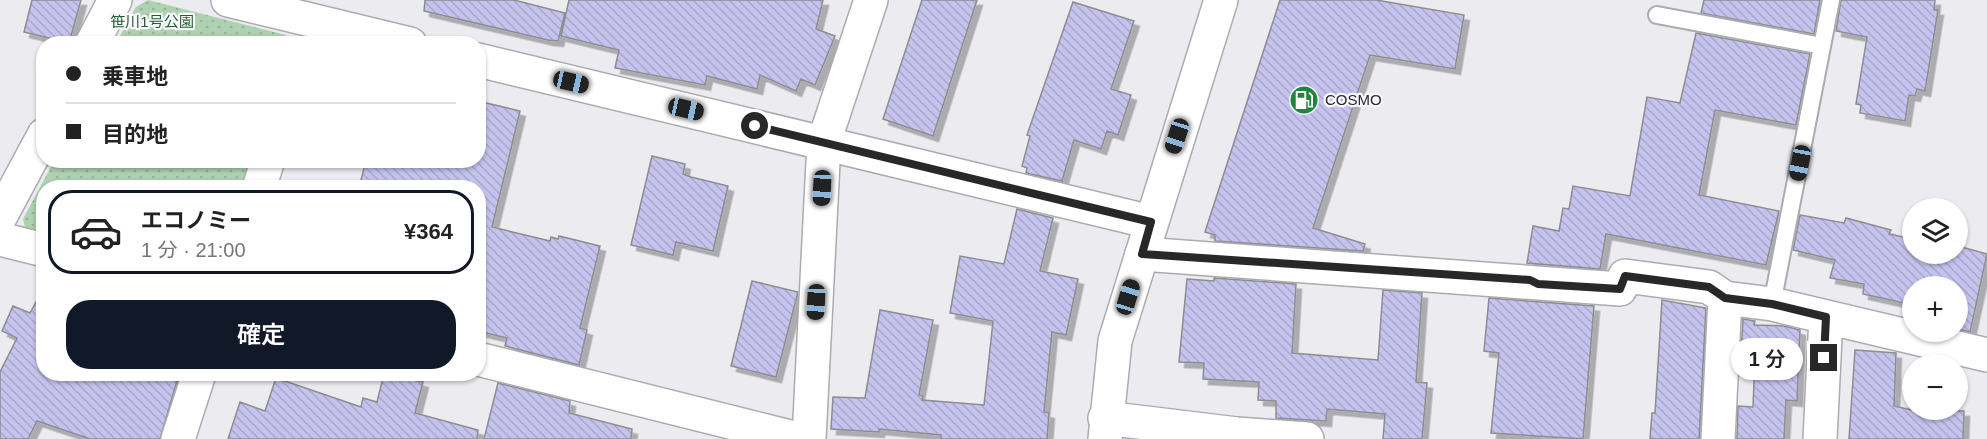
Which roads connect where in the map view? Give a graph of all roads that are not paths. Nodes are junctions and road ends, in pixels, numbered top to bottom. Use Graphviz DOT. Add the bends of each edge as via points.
graph roads {
  1 [pos="116,0"];
  2 [pos="228,0"];
  3 [pos="871,0"];
  4 [pos="1221,0"];
  5 [pos="1831,0"];
  6 [pos="1657,15"];
  7 [pos="309,32"];
  8 [pos="96,36"];
  9 [pos="343,36"];
  10 [pos="1822,46"];
  11 [pos="486,62"];
  12 [pos="824,142"];
  13 [pos="36,150"];
  14 [pos="0,217"];
  15 [pos="1151,222"];
  16 [pos="0,239"];
  17 [pos="36,248"];
  18 [pos="1142,254"];
  19 [pos="1725,298"];
  20 [pos="1772,304"];
  21 [pos="1826,317"];
  22 [pos="1987,355"];
  23 [pos="486,361"];
  24 [pos="197,381"];
  25 [pos="1105,428"];
  26 [pos="178,439"];
  27 [pos="798,439"];
  28 [pos="809,439"];
  29 [pos="1307,439"];
  30 [pos="1718,439"];
  31 [pos="1820,439"];
  1 -- 8 [label="street"];
  2 -- 7 [label="street"];
  3 -- 12 [label="street"];
  4 -- 15 [label="street"];
  5 -- 10 [label="lane"];
  6 -- 10 [label="lane"];
  7 -- 9 [label="street"];
  10 -- 20 [label="lane"];
  11 -- 12 [label="street"];
  12 -- 15 [label="street"];
  12 -- 28 [label="street"];
  13 -- 14 [label="street"];
  15 -- 18 [label="street"];
  16 -- 17 [label="street"];
  18 -- 19 [label="street" via="1620,289 1625,276 1709,287"];
  18 -- 25 [label="street" via="1115,341"];
  19 -- 20 [label="street"];
  19 -- 30 [label="street"];
  20 -- 21 [label="street"];
  21 -- 22 [label="street"];
  21 -- 31 [label="street"];
  23 -- 27 [label="street"];
  24 -- 26 [label="street"];
  25 -- 29 [label="street"];
}
